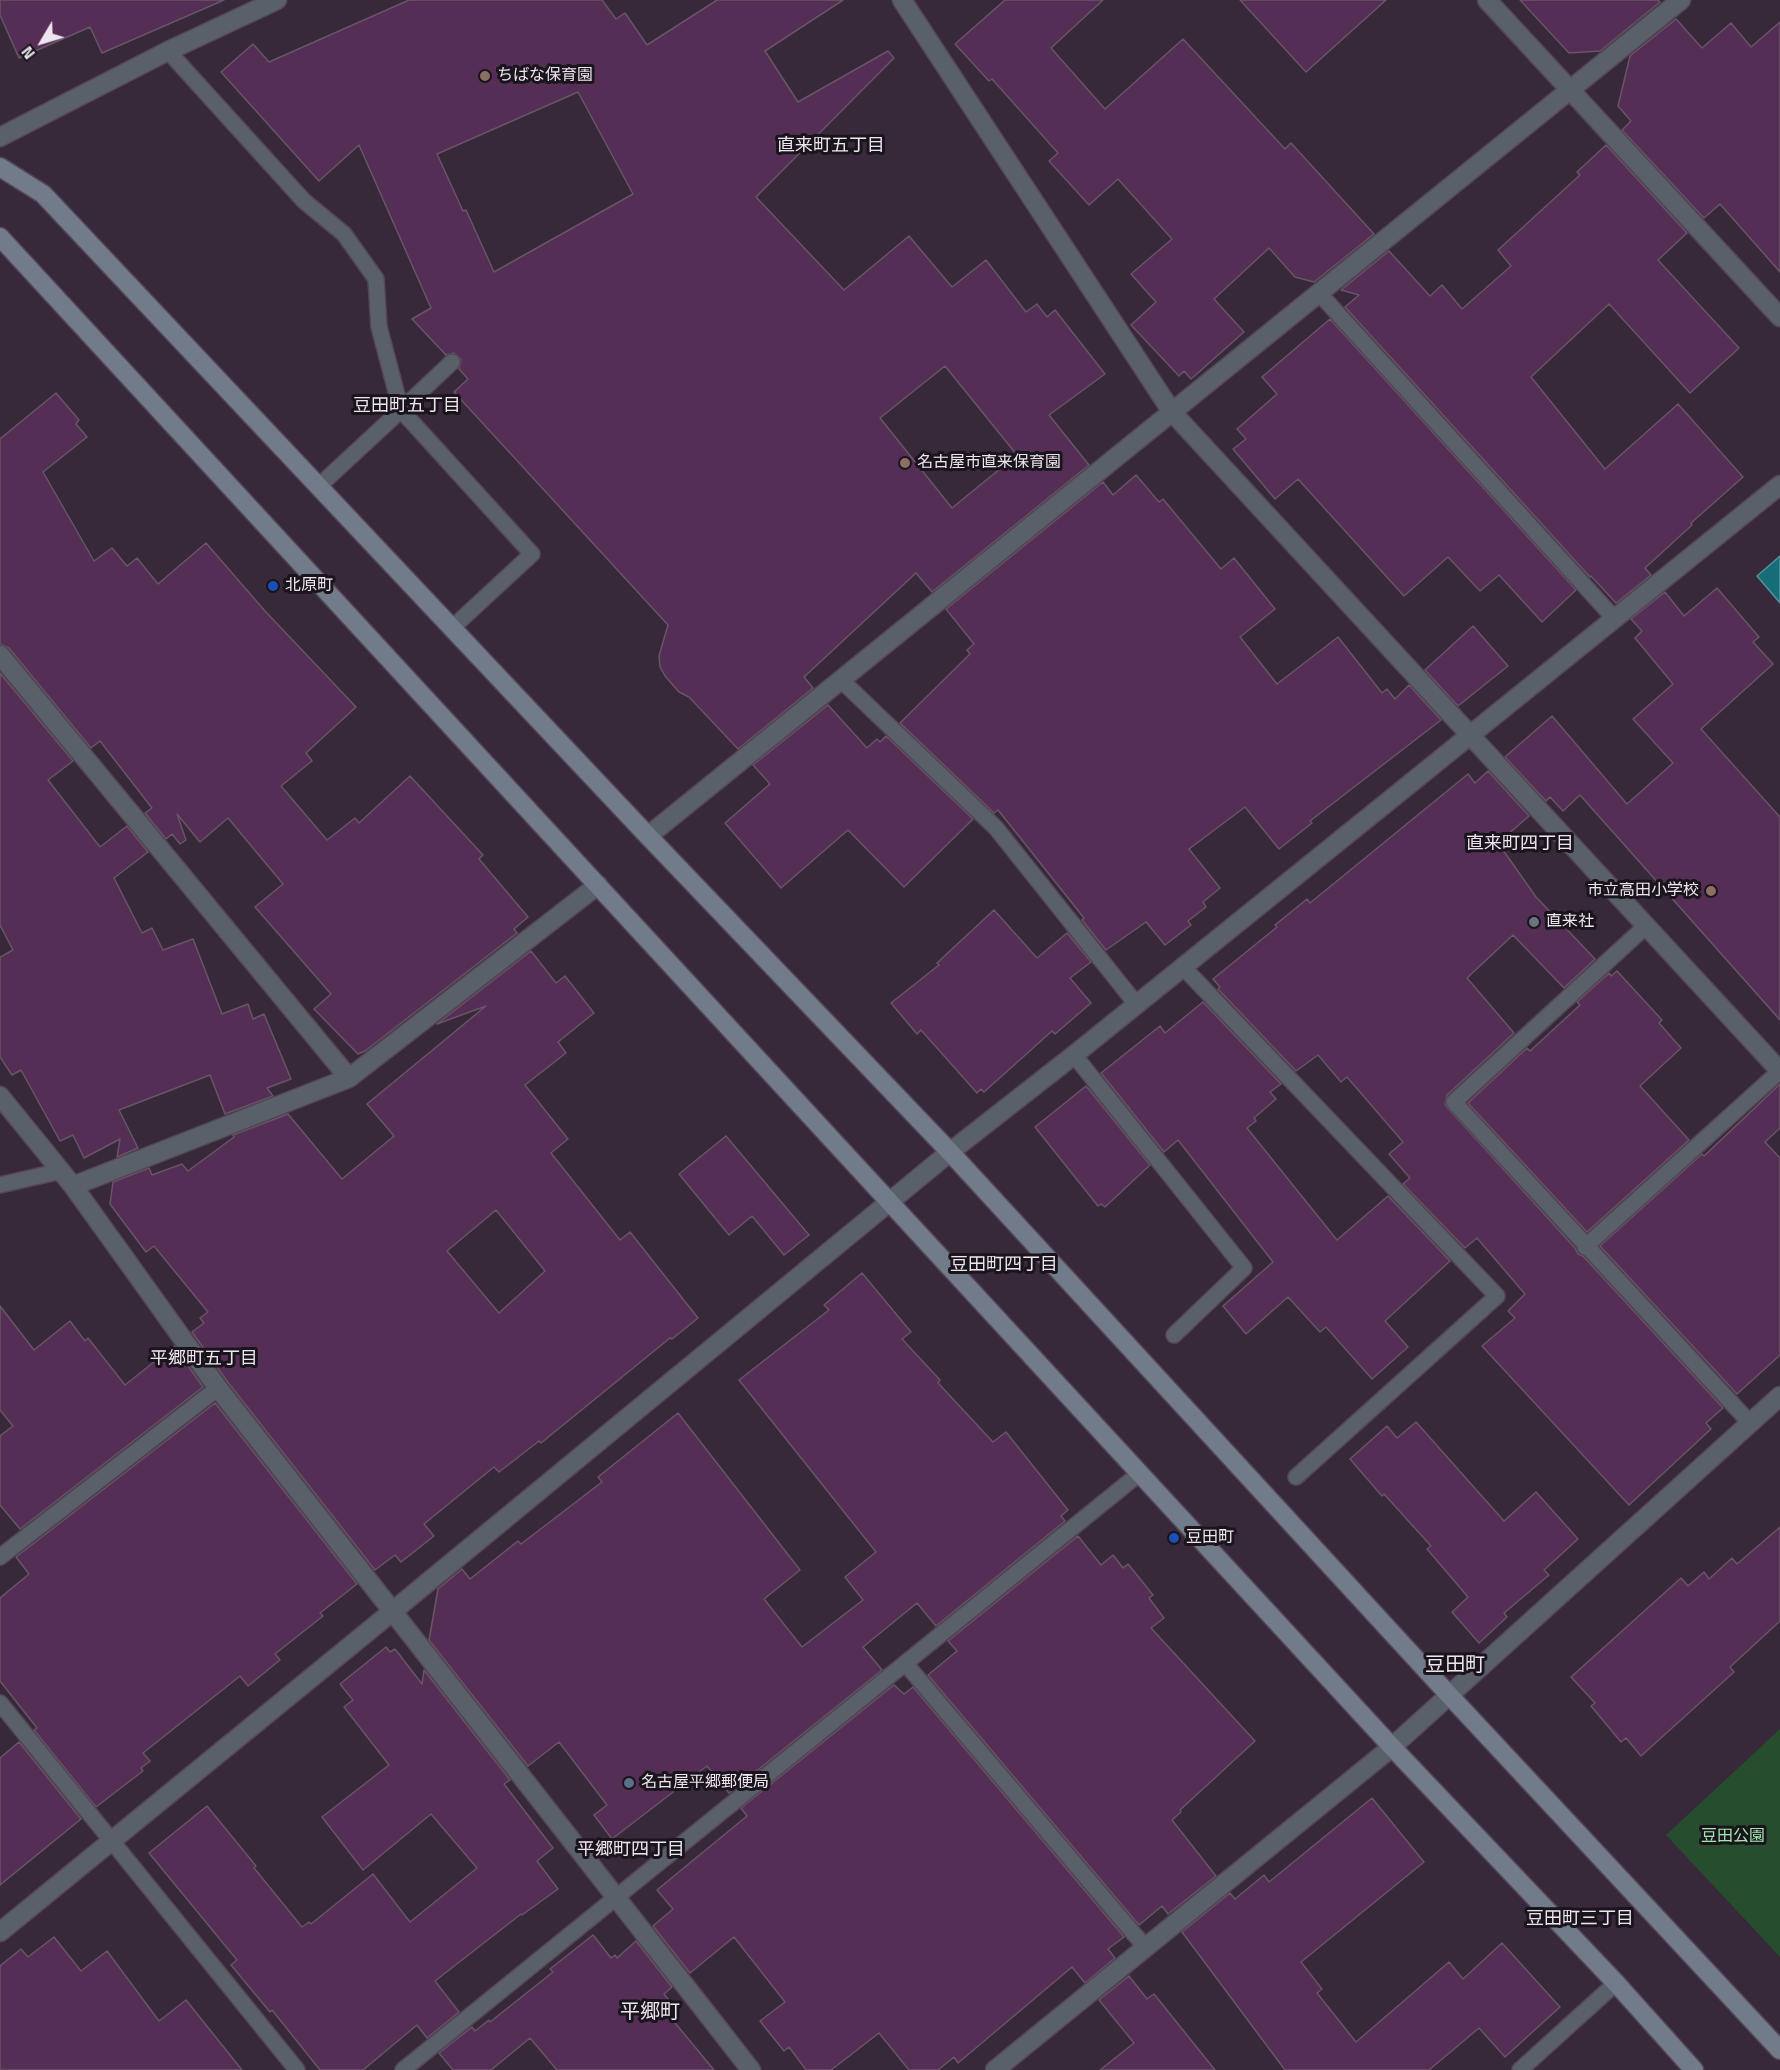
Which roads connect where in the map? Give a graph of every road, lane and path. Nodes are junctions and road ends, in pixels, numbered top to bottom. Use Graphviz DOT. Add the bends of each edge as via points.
graph roads {
  1 [pos="277,0"];
  2 [pos="902,0"];
  3 [pos="1487,0"];
  4 [pos="1681,0"];
  5 [pos="168,51"];
  6 [pos="1570,90"];
  7 [pos="0,137"];
  8 [pos="0,167"];
  9 [pos="0,237"];
  10 [pos="1319,293"];
  11 [pos="1780,317"];
  12 [pos="452,362"];
  13 [pos="401,410"];
  14 [pos="1172,412"];
  15 [pos="1780,484"];
  16 [pos="319,486"];
  17 [pos="1613,617"];
  18 [pos="452,628"];
  19 [pos="0,655"];
  20 [pos="841,680"];
  21 [pos="1469,734"];
  22 [pos="648,836"];
  23 [pos="598,885"];
  24 [pos="1646,926"];
  25 [pos="1183,967"];
  26 [pos="1137,1005"];
  27 [pos="1074,1055"];
  28 [pos="1780,1071"];
  29 [pos="349,1078"];
  30 [pos="0,1096"];
  31 [pos="950,1152"];
  32 [pos="61,1171"];
  33 [pos="0,1185"];
  34 [pos="73,1186"];
  35 [pos="890,1202"];
  36 [pos="1585,1247"];
  37 [pos="1174,1335"];
  38 [pos="218,1388"];
  39 [pos="1780,1396"];
  40 [pos="1750,1423"];
  41 [pos="1140,1473"];
  42 [pos="1296,1477"];
  43 [pos="0,1557"];
  44 [pos="393,1611"];
  45 [pos="905,1663"];
  46 [pos="1450,1696"];
  47 [pos="0,1703"];
  48 [pos="1392,1747"];
  49 [pos="111,1841"];
  50 [pos="616,1897"];
  51 [pos="0,1932"];
  52 [pos="1146,1948"];
  53 [pos="1616,1983"];
  54 [pos="1780,2050"];
  55 [pos="297,2070"];
  56 [pos="403,2070"];
  57 [pos="751,2070"];
  58 [pos="995,2070"];
  59 [pos="1520,2070"];
  60 [pos="1694,2070"];
  1 -- 5 [label="street"];
  2 -- 14 [label="street"];
  3 -- 6 [label="street"];
  4 -- 6 [label="street"];
  5 -- 7 [label="street"];
  5 -- 13 [label="lane" via="304,201 344,234 376,279 379,327"];
  6 -- 10 [label="street"];
  6 -- 11 [label="street"];
  8 -- 16 [label="street" via="44,194"];
  9 -- 23 [label="street"];
  10 -- 14 [label="street"];
  10 -- 17 [label="lane"];
  12 -- 13 [label="lane"];
  13 -- 16 [label="lane"];
  13 -- 18 [label="lane" via="532,554"];
  14 -- 20 [label="street"];
  14 -- 21 [label="street"];
  15 -- 17 [label="street"];
  16 -- 18 [label="street"];
  17 -- 21 [label="street"];
  18 -- 22 [label="street"];
  19 -- 29 [label="street"];
  20 -- 22 [label="street"];
  20 -- 26 [label="lane" via="996,828"];
  21 -- 24 [label="street"];
  21 -- 25 [label="street"];
  22 -- 31 [label="street"];
  23 -- 29 [label="street"];
  23 -- 35 [label="street"];
  24 -- 28 [label="street"];
  24 -- 36 [label="lane" via="1454,1102"];
  25 -- 26 [label="street"];
  25 -- 42 [label="lane" via="1497,1296"];
  26 -- 27 [label="street"];
  27 -- 31 [label="street"];
  27 -- 37 [label="lane" via="1244,1268"];
  28 -- 36 [label="lane"];
  29 -- 34 [label="street"];
  30 -- 32 [label="street"];
  31 -- 35 [label="street"];
  31 -- 46 [label="street"];
  32 -- 33 [label="lane"];
  32 -- 34 [label="street"];
  34 -- 38 [label="street"];
  35 -- 41 [label="street"];
  35 -- 44 [label="street"];
  36 -- 40 [label="lane"];
  38 -- 43 [label="lane"];
  38 -- 44 [label="street"];
  39 -- 40 [label="street"];
  40 -- 46 [label="street"];
  41 -- 45 [label="lane"];
  41 -- 48 [label="street"];
  44 -- 49 [label="street"];
  44 -- 50 [label="street"];
  45 -- 50 [label="lane"];
  45 -- 52 [label="lane"];
  46 -- 48 [label="street"];
  46 -- 54 [label="street"];
  47 -- 49 [label="lane"];
  48 -- 52 [label="street"];
  48 -- 53 [label="street"];
  49 -- 51 [label="street"];
  49 -- 55 [label="lane"];
  50 -- 56 [label="lane"];
  50 -- 57 [label="street"];
  52 -- 58 [label="street"];
  53 -- 59 [label="lane"];
  53 -- 60 [label="street"];
}
